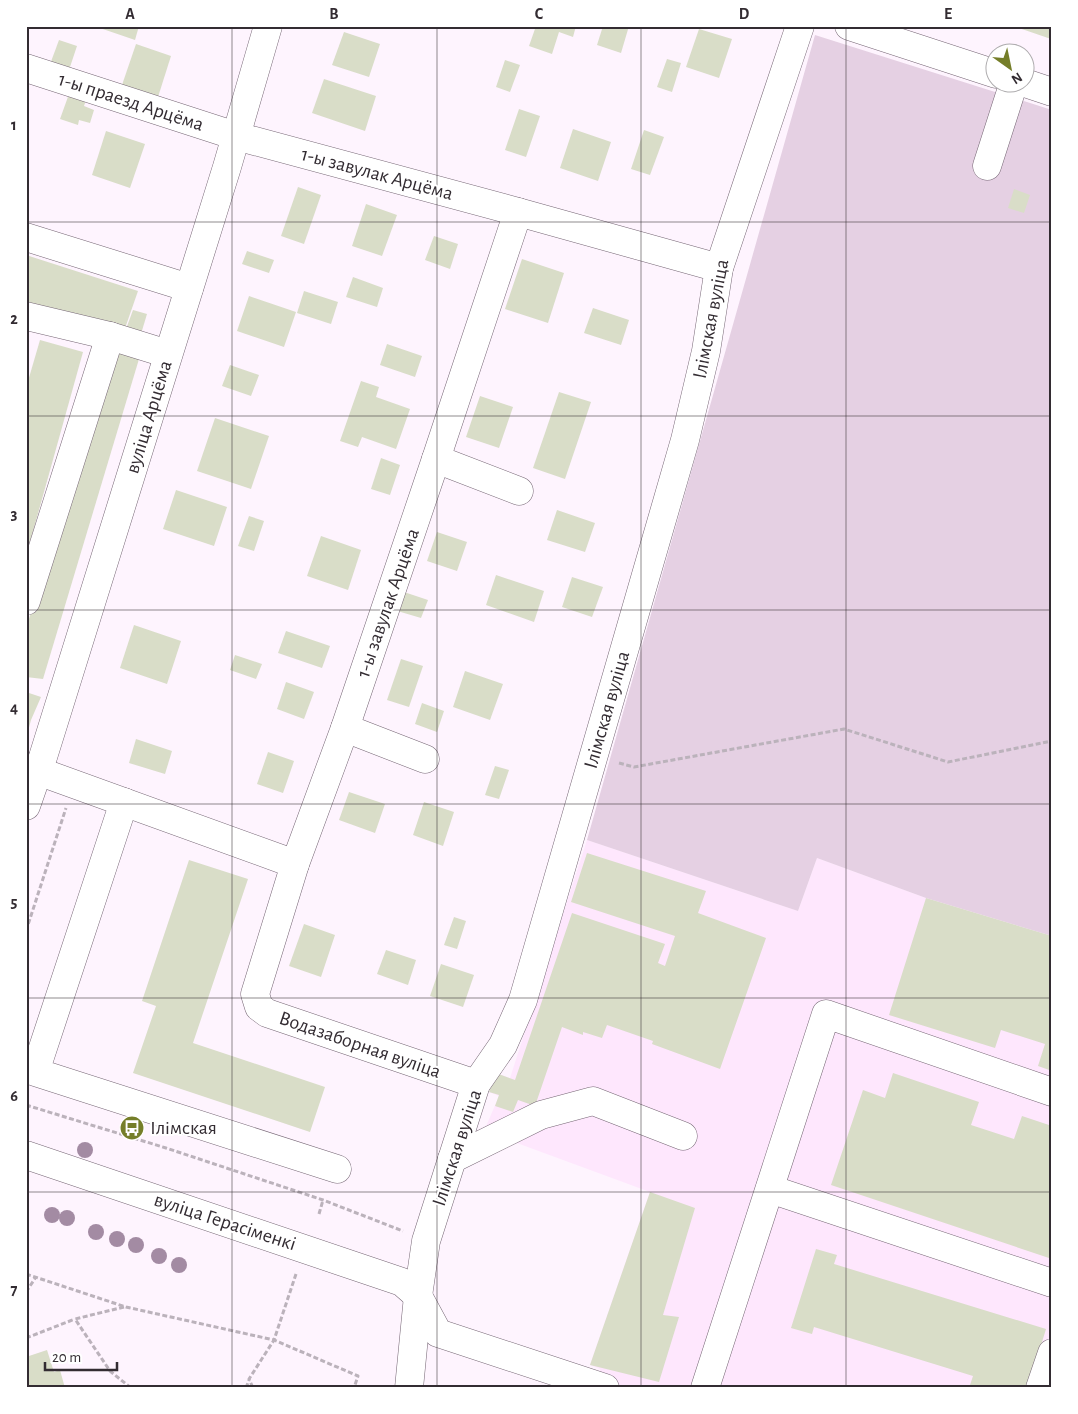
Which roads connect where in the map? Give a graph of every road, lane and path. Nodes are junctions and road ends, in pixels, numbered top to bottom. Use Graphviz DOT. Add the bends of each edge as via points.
graph roads {
  1 [pos="268,26"];
  2 [pos="800,26"];
  3 [pos="848,26"];
  4 [pos="26,68"];
  5 [pos="986,71"];
  6 [pos="1036,87"];
  7 [pos="1011,92"];
  8 [pos="1052,92"];
  9 [pos="236,136"];
  10 [pos="987,166"];
  11 [pos="518,212"];
  12 [pos="26,237"];
  13 [pos="719,268"];
  14 [pos="189,288"];
  15 [pos="28,321"];
  16 [pos="110,336"];
  17 [pos="168,354"];
  18 [pos="436,459"];
  19 [pos="519,491"];
  20 [pos="26,601"];
  21 [pos="345,728"];
  22 [pos="1052,741"];
  23 [pos="593,757"];
  24 [pos="425,759"];
  25 [pos="36,760"];
  26 [pos="70,783"];
  27 [pos="124,802"];
  28 [pos="26,806"];
  29 [pos="295,864"];
  30 [pos="26,931"];
  31 [pos="255,994"];
  32 [pos="476,1084"];
  33 [pos="1052,1092"];
  34 [pos="26,1105"];
  35 [pos="683,1136"];
  36 [pos="26,1155"];
  37 [pos="452,1159"];
  38 [pos="337,1169"];
  39 [pos="770,1189"];
  40 [pos="323,1200"];
  41 [pos="319,1214"];
  42 [pos="426,1241"];
  43 [pos="26,1274"];
  44 [pos="296,1274"];
  45 [pos="36,1277"];
  46 [pos="1052,1283"];
  47 [pos="26,1292"];
  48 [pos="418,1296"];
  49 [pos="126,1307"];
  50 [pos="75,1319"];
  51 [pos="26,1338"];
  52 [pos="274,1340"];
  53 [pos="1052,1353"];
  54 [pos="249,1379"];
  55 [pos="131,1388"];
  56 [pos="246,1388"];
  57 [pos="253,1388"];
  58 [pos="354,1388"];
  59 [pos="409,1388"];
  60 [pos="605,1388"];
  61 [pos="706,1388"];
  62 [pos="1040,1388"];
  1 -- 9 [label="street, вуліца Арцёма"];
  2 -- 13 [label="street, Ілімская вуліца"];
  3 -- 5 [label="street"];
  4 -- 9 [label="street, 1-ы праезд Арцёма"];
  6 -- 8 [label="street"];
  7 -- 10 [label="street"];
  9 -- 11 [label="street, 1-ы завулак Арцёма"];
  9 -- 14 [label="street, вуліца Арцёма"];
  11 -- 13 [label="street, 1-ы завулак Арцёма"];
  11 -- 18 [label="street, 1-ы завулак Арцёма"];
  12 -- 14 [label="street"];
  13 -- 23 [label="street, Ілімская вуліца" via="706,351 685,440"];
  14 -- 17 [label="street, вуліца Арцёма"];
  15 -- 16 [label="street"];
  16 -- 17 [label="street"];
  16 -- 20 [label="street"];
  17 -- 25 [label="street, вуліца Арцёма"];
  18 -- 19 [label="street"];
  18 -- 21 [label="street, 1-ы завулак Арцёма"];
  21 -- 24 [label="street"];
  21 -- 29 [label="street, 1-ы завулак Арцёма"];
  22 -- 23 [label="path" via="948,762 844,729 634,767"];
  23 -- 32 [label="street, Ілімская вуліца" via="523,1000 503,1045"];
  25 -- 26 [label="street"];
  25 -- 28 [label="street, вуліца Арцёма"];
  26 -- 27 [label="street"];
  26 -- 30 [label="path" via="66,807"];
  27 -- 29 [label="street"];
  27 -- 38 [label="street" via="35,1072"];
  29 -- 31 [label="street, 1-ы завулак Арцёма"];
  31 -- 32 [label="street, Водазаборная вуліца" via="259,1006 267,1013"];
  32 -- 37 [label="street, Ілімская вуліца"];
  33 -- 39 [label="street" via="826,1014"];
  34 -- 40 [label="path"];
  35 -- 37 [label="street" via="593,1101 541,1115"];
  36 -- 48 [label="street, вуліца Герасіменкі" via="402,1282"];
  37 -- 42 [label="street, Ілімская вуліца"];
  39 -- 46 [label="street"];
  39 -- 61 [label="street"];
  40 -- 41 [label="path"];
  40 -- 42 [label="path"];
  42 -- 48 [label="street, Ілімская вуліца"];
  43 -- 45 [label="path"];
  44 -- 52 [label="path"];
  45 -- 47 [label="path"];
  45 -- 49 [label="path"];
  48 -- 59 [label="street, Ілімская вуліца"];
  48 -- 60 [label="street" via="438,1333"];
  49 -- 50 [label="path"];
  49 -- 52 [label="path"];
  50 -- 51 [label="path"];
  50 -- 55 [label="path" via="110,1371"];
  52 -- 54 [label="path"];
  52 -- 58 [label="path" via="358,1376"];
  53 -- 62 [label="street"];
  54 -- 56 [label="path"];
  54 -- 57 [label="path"];
}
